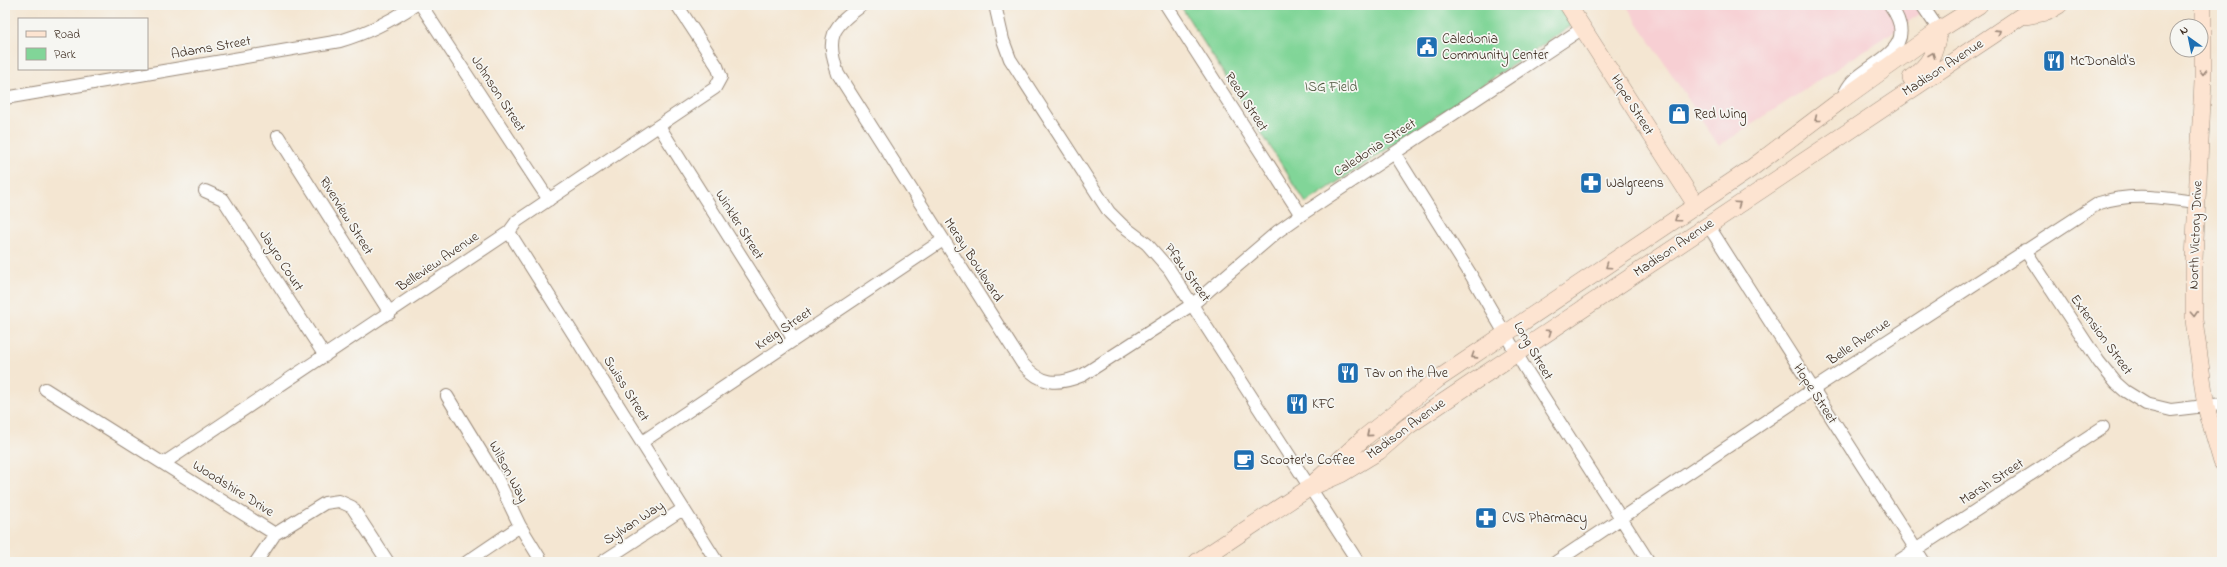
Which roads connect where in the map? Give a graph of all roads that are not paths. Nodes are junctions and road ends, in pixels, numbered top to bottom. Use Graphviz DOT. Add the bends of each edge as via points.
graph roads {
  1 [pos="416,5"];
  2 [pos="421,5"];
  3 [pos="677,5"];
  4 [pos="863,5"];
  5 [pos="995,5"];
  6 [pos="1166,5"];
  7 [pos="1568,5"];
  8 [pos="1890,5"];
  9 [pos="1922,5"];
  10 [pos="1979,5"];
  11 [pos="2038,5"];
  12 [pos="2059,5"];
  13 [pos="2202,10"];
  14 [pos="2024,16"];
  15 [pos="1583,28"];
  16 [pos="1939,30"];
  17 [pos="5,98"];
  18 [pos="1840,101"];
  19 [pos="659,126"];
  20 [pos="1797,135"];
  21 [pos="278,136"];
  22 [pos="1394,154"];
  23 [pos="1794,166"];
  24 [pos="205,191"];
  25 [pos="549,200"];
  26 [pos="2196,202"];
  27 [pos="1696,205"];
  28 [pos="1301,215"];
  29 [pos="1708,225"];
  30 [pos="509,232"];
  31 [pos="943,240"];
  32 [pos="2025,250"];
  33 [pos="1193,304"];
  34 [pos="390,313"];
  35 [pos="1506,334"];
  36 [pos="794,340"];
  37 [pos="1517,354"];
  38 [pos="325,356"];
  39 [pos="45,389"];
  40 [pos="1812,390"];
  41 [pos="447,396"];
  42 [pos="2214,406"];
  43 [pos="2103,427"];
  44 [pos="642,442"];
  45 [pos="2222,462"];
  46 [pos="164,463"];
  47 [pos="1309,488"];
  48 [pos="683,509"];
  49 [pos="1621,519"];
  50 [pos="520,526"];
  51 [pos="275,534"];
  52 [pos="1916,549"];
  53 [pos="381,552"];
  54 [pos="256,562"];
  55 [pos="374,562"];
  56 [pos="388,562"];
  57 [pos="467,562"];
  58 [pos="542,562"];
  59 [pos="602,562"];
  60 [pos="717,562"];
  61 [pos="1197,562"];
  62 [pos="1358,562"];
  63 [pos="1556,562"];
  64 [pos="1648,562"];
  65 [pos="1897,562"];
  66 [pos="1924,562"];
  1 -- 17 [label="street, Adams Street" via="383,25 340,41"];
  2 -- 25 [label="street, Johnson Street"];
  3 -- 19 [label="street, Belleview Avenue" via="717,66 721,77 715,88"];
  4 -- 31 [label="street, Meray Boulevard" via="844,18 833,32 833,60 838,74"];
  5 -- 33 [label="street, Pfau Street" via="1010,59 1109,212 1148,244"];
  6 -- 28 [label="street, Reed Street"];
  7 -- 15 [label="main road, Hope Street"];
  8 -- 18 [label="street" via="1897,14 1902,30 1896,48 1884,60 1853,81"];
  9 -- 16 [label="street"];
  10 -- 16 [label="main road, Madison Avenue"];
  11 -- 14 [label="main road, Madison Avenue"];
  12 -- 14 [label="main road" via="2047,12"];
  13 -- 26 [label="main road, North Victory Drive, one-way" via="2201,139"];
  23 -- 14 [label="main road, Madison Avenue, one-way"];
  15 -- 22 [label="street, Caledonia Street"];
  15 -- 27 [label="main road, Hope Street"];
  16 -- 18 [label="main road, Madison Avenue"];
  23 -- 16 [label="main road, one-way" via="1922,71 1934,54"];
  18 -- 20 [label="main road, Madison Avenue, one-way"];
  19 -- 25 [label="street, Belleview Avenue"];
  19 -- 36 [label="street, Winkler Street"];
  20 -- 27 [label="main road, Madison Avenue"];
  20 -- 29 [label="main road" via="1770,164 1718,204 1709,217"];
  21 -- 34 [label="street, Riverview Street"];
  22 -- 28 [label="street, Caledonia Street"];
  22 -- 35 [label="street, Long Street" via="1472,275"];
  29 -- 23 [label="main road, Madison Avenue, one-way"];
  24 -- 38 [label="street, Jayro Court" via="223,199"];
  25 -- 30 [label="street, Belleview Avenue" via="517,221"];
  26 -- 32 [label="street, Belle Avenue" via="2135,196 2116,197 2099,203"];
  26 -- 42 [label="main road, North Victory Drive, one-way" via="2194,320"];
  27 -- 35 [label="main road, Madison Avenue, one-way"];
  28 -- 33 [label="street, Caledonia Street" via="1277,232"];
  37 -- 29 [label="main road, Madison Avenue, one-way"];
  29 -- 40 [label="street, Hope Street"];
  30 -- 34 [label="street, Belleview Avenue"];
  30 -- 44 [label="street, Swiss Street"];
  31 -- 33 [label="street, Meray Boulevard" via="1022,363 1032,375 1050,382 1066,382 1083,375"];
  31 -- 36 [label="street, Kreig Street"];
  32 -- 40 [label="street, Belle Avenue"];
  32 -- 42 [label="street, Extension Street" via="2099,362 2116,383 2135,398 2157,408 2171,410"];
  33 -- 47 [label="street, Pfau Street"];
  34 -- 38 [label="street, Belleview Avenue"];
  35 -- 37 [label="street, Long Street"];
  35 -- 47 [label="main road, Madison Avenue, one-way" via="1408,401"];
  36 -- 44 [label="street, Kreig Street"];
  37 -- 47 [label="main road, Madison Avenue" via="1408,426 1379,451 1342,474"];
  37 -- 49 [label="street, Long Street"];
  38 -- 46 [label="street, Belleview Avenue"];
  39 -- 46 [label="street, Woodshire Drive"];
  40 -- 49 [label="street, Belle Avenue"];
  40 -- 52 [label="street, Hope Street"];
  41 -- 50 [label="street, Wilson Way" via="497,478"];
  42 -- 45 [label="main road, North Victory Drive"];
  43 -- 52 [label="street, Marsh Street"];
  44 -- 48 [label="street, Swiss Street"];
  46 -- 51 [label="street, Woodshire Drive"];
  47 -- 61 [label="main road, Madison Avenue"];
  47 -- 62 [label="street, Pfau Street"];
  48 -- 59 [label="street, Sylvan Way"];
  48 -- 60 [label="street, Swiss Street"];
  49 -- 63 [label="street, Belle Avenue"];
  49 -- 64 [label="street, Long Street"];
  50 -- 57 [label="street"];
  50 -- 58 [label="street, Wilson Way"];
  51 -- 53 [label="street, Woodshire Drive" via="325,503 339,500 352,508"];
  51 -- 54 [label="street"];
  52 -- 65 [label="street, Marsh Street"];
  52 -- 66 [label="street, Hope Street"];
  53 -- 55 [label="street"];
  53 -- 56 [label="street, Woodshire Drive"];
}
